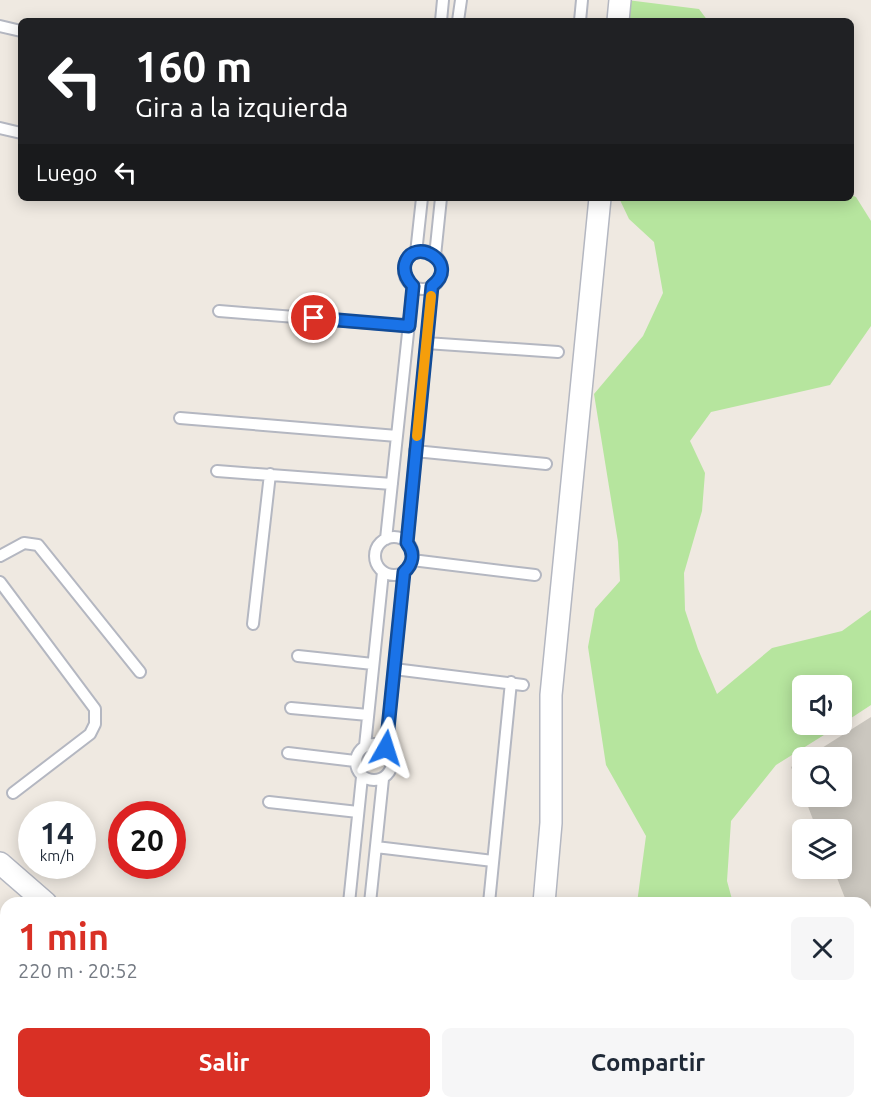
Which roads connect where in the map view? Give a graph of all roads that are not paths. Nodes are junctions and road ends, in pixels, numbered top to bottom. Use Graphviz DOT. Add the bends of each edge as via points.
graph roads {
  1 [pos="443,0"];
  2 [pos="460,0"];
  3 [pos="582,0"];
  4 [pos="620,0"];
  5 [pos="441,18"];
  6 [pos="458,18"];
  7 [pos="580,18"];
  8 [pos="618,18"];
  9 [pos="0,26"];
  10 [pos="18,30"];
  11 [pos="0,128"];
  12 [pos="18,131"];
  13 [pos="422,201"];
  14 [pos="441,201"];
  15 [pos="600,201"];
  16 [pos="417,253"];
  17 [pos="435,256"];
  18 [pos="413,286"];
  19 [pos="432,286"];
  20 [pos="219,311"];
  21 [pos="409,326"];
  22 [pos="426,343"];
  23 [pos="558,352"];
  24 [pos="180,417"];
  25 [pos="397,436"];
  26 [pos="415,452"];
  27 [pos="546,464"];
  28 [pos="217,471"];
  29 [pos="270,474"];
  30 [pos="392,484"];
  31 [pos="386,539"];
  32 [pos="407,543"];
  33 [pos="0,556"];
  34 [pos="412,560"];
  35 [pos="383,572"];
  36 [pos="404,572"];
  37 [pos="534,575"];
  38 [pos="0,582"];
  39 [pos="253,624"];
  40 [pos="298,656"];
  41 [pos="374,664"];
  42 [pos="394,669"];
  43 [pos="140,672"];
  44 [pos="511,682"];
  45 [pos="523,684"];
  46 [pos="291,708"];
  47 [pos="368,715"];
  48 [pos="365,746"];
  49 [pos="386,748"];
  50 [pos="288,753"];
  51 [pos="356,761"];
  52 [pos="362,777"];
  53 [pos="383,779"];
  54 [pos="13,793"];
  55 [pos="269,802"];
  56 [pos="358,812"];
  57 [pos="376,848"];
  58 [pos="493,861"];
  59 [pos="0,863"];
  60 [pos="39,897"];
  61 [pos="350,897"];
  62 [pos="371,897"];
  63 [pos="490,897"];
  64 [pos="545,897"];
  1 -- 5 [label="lane"];
  2 -- 6 [label="lane"];
  3 -- 7 [label="lane"];
  4 -- 8 [label="street"];
  9 -- 10 [label="lane"];
  11 -- 12 [label="lane"];
  13 -- 16 [label="lane"];
  14 -- 17 [label="lane"];
  15 -- 64 [label="street" via="551,696 551,823"];
  16 -- 17 [label="lane"];
  16 -- 18 [label="lane" via="405,265 406,277"];
  17 -- 19 [label="lane" via="442,272"];
  18 -- 19 [label="lane"];
  18 -- 21 [label="lane"];
  19 -- 22 [label="lane"];
  20 -- 21 [label="lane"];
  21 -- 25 [label="lane"];
  22 -- 23 [label="lane"];
  22 -- 26 [label="lane"];
  24 -- 25 [label="lane"];
  25 -- 30 [label="lane"];
  26 -- 27 [label="lane"];
  26 -- 32 [label="lane"];
  28 -- 29 [label="lane"];
  29 -- 30 [label="lane"];
  29 -- 39 [label="lane"];
  30 -- 31 [label="lane"];
  31 -- 32 [label="lane" via="397,538"];
  31 -- 35 [label="lane" via="376,552 376,563"];
  32 -- 34 [label="lane"];
  33 -- 43 [label="lane" via="24,543 38,544"];
  34 -- 36 [label="lane"];
  34 -- 37 [label="lane"];
  35 -- 36 [label="lane"];
  35 -- 41 [label="lane"];
  36 -- 42 [label="lane"];
  38 -- 54 [label="lane" via="95,709 90,734"];
  40 -- 41 [label="lane"];
  41 -- 47 [label="lane"];
  42 -- 44 [label="lane"];
  42 -- 49 [label="lane"];
  44 -- 45 [label="lane"];
  44 -- 58 [label="lane"];
  46 -- 47 [label="lane"];
  47 -- 48 [label="lane"];
  48 -- 49 [label="lane" via="376,744"];
  48 -- 51 [label="lane"];
  49 -- 53 [label="lane" via="393,765"];
  50 -- 51 [label="lane"];
  51 -- 52 [label="lane"];
  52 -- 53 [label="lane" via="372,781"];
  52 -- 56 [label="lane"];
  53 -- 57 [label="lane"];
  55 -- 56 [label="lane"];
  56 -- 61 [label="lane"];
  57 -- 58 [label="lane"];
  57 -- 62 [label="lane"];
  58 -- 63 [label="lane"];
  59 -- 60 [label="street"];
}
